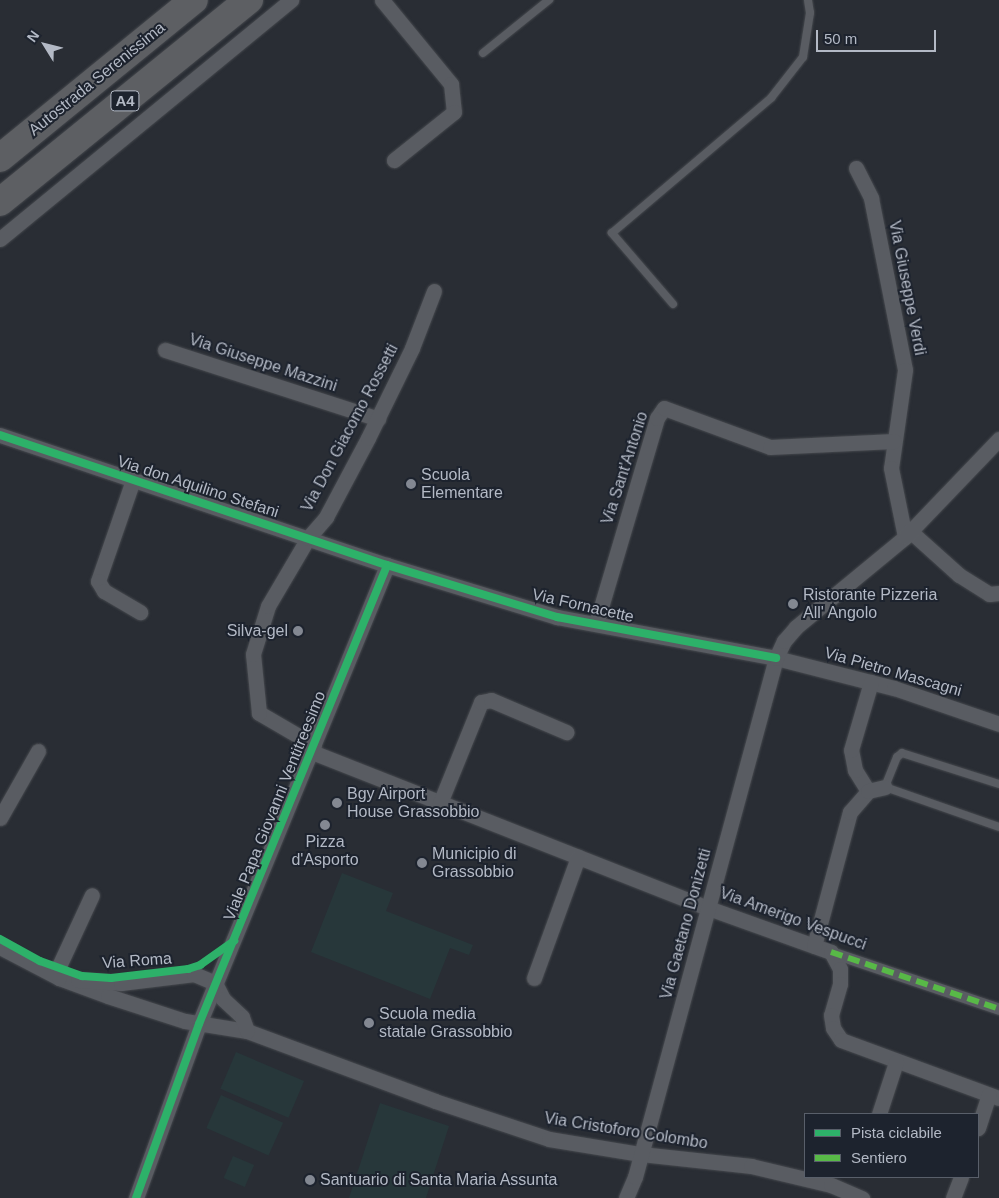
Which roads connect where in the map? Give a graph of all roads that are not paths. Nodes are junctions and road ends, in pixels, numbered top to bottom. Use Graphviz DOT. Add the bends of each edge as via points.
graph roads {
  1 [pos="194,0"];
  2 [pos="249,0"];
  3 [pos="291,0"];
  4 [pos="382,0"];
  5 [pos="549,0"];
  6 [pos="808,0"];
  7 [pos="484,53"];
  8 [pos="0,158"];
  9 [pos="394,160"];
  10 [pos="856,168"];
  11 [pos="0,202"];
  12 [pos="0,239"];
  13 [pos="434,291"];
  14 [pos="673,304"];
  15 [pos="165,350"];
  16 [pos="378,419"];
  17 [pos="0,435"];
  18 [pos="999,438"];
  19 [pos="894,441"];
  20 [pos="133,480"];
  21 [pos="907,534"];
  22 [pos="308,538"];
  23 [pos="387,564"];
  24 [pos="999,593"];
  25 [pos="140,612"];
  26 [pos="596,624"];
  27 [pos="776,658"];
  28 [pos="871,682"];
  29 [pos="999,724"];
  30 [pos="566,732"];
  31 [pos="313,748"];
  32 [pos="38,751"];
  33 [pos="999,784"];
  34 [pos="885,787"];
  35 [pos="868,791"];
  36 [pos="440,803"];
  37 [pos="0,818"];
  38 [pos="999,827"];
  39 [pos="578,857"];
  40 [pos="92,895"];
  41 [pos="709,907"];
  42 [pos="814,946"];
  43 [pos="0,947"];
  44 [pos="831,952"];
  45 [pos="59,978"];
  46 [pos="534,978"];
  47 [pos="215,983"];
  48 [pos="999,1009"];
  49 [pos="199,1024"];
  50 [pos="248,1031"];
  51 [pos="896,1062"];
  52 [pos="994,1097"];
  53 [pos="879,1113"];
  54 [pos="979,1126"];
  55 [pos="641,1154"];
  56 [pos="961,1178"];
  57 [pos="136,1198"];
  58 [pos="626,1198"];
  59 [pos="862,1198"];
  60 [pos="953,1198"];
  1 -- 8 [label="highway, Autostrada Serenissima / A4"];
  2 -- 11 [label="highway, A4"];
  3 -- 12 [label="street"];
  4 -- 9 [label="street" via="451,84 454,112"];
  5 -- 7 [label="lane"];
  6 -- 14 [label="lane" via="810,13 803,57 771,98 612,233"];
  10 -- 19 [label="street, Via Giuseppe Verdi" via="871,198 905,370"];
  13 -- 16 [label="street, Via Don Giacomo Rossetti" via="412,348"];
  15 -- 16 [label="street, Via Giuseppe Mazzini"];
  16 -- 22 [label="street, Via Don Giacomo Rossetti" via="326,517"];
  17 -- 20 [label="street, Via don Aquilino Stefani"];
  18 -- 21 [label="street"];
  19 -- 21 [label="street, Via Giuseppe Verdi" via="891,468"];
  19 -- 26 [label="street, Via Sant'Antonio" via="770,447 664,408 657,418"];
  20 -- 22 [label="street, Via don Aquilino Stefani"];
  20 -- 25 [label="street" via="98,582 104,591"];
  21 -- 24 [label="street" via="959,576 989,594"];
  21 -- 27 [label="street" via="796,627"];
  22 -- 23 [label="street, Via don Aquilino Stefani"];
  22 -- 31 [label="street, Via Don Giacomo Rossetti" via="268,606 253,654 258,713"];
  23 -- 26 [label="street, Via Fornacette" via="557,617"];
  23 -- 31 [label="street, Viale Papa Giovanni Ventitreesimo"];
  26 -- 27 [label="street, Via Fornacette"];
  27 -- 28 [label="street, Via Pietro Mascagni"];
  27 -- 41 [label="street, Via Gaetano Donizetti"];
  28 -- 29 [label="street, Via Pietro Mascagni"];
  28 -- 35 [label="street" via="851,750 855,770"];
  30 -- 36 [label="street" via="491,700 482,702"];
  31 -- 36 [label="street, Via Amerigo Vespucci"];
  31 -- 47 [label="street, Viale Papa Giovanni Ventitreesimo"];
  32 -- 37 [label="street"];
  33 -- 34 [label="lane" via="902,753 897,757"];
  34 -- 35 [label="street"];
  34 -- 38 [label="lane"];
  35 -- 42 [label="street" via="850,812"];
  36 -- 39 [label="street, Via Amerigo Vespucci"];
  39 -- 41 [label="street, Via Amerigo Vespucci"];
  39 -- 46 [label="street"];
  40 -- 45 [label="street" via="59,966"];
  41 -- 42 [label="street, Via Amerigo Vespucci"];
  41 -- 55 [label="street, Via Gaetano Donizetti"];
  42 -- 44 [label="street, Via Amerigo Vespucci"];
  43 -- 45 [label="street, Via Roma"];
  44 -- 48 [label="street, Via Amerigo Vespucci"];
  44 -- 51 [label="street" via="840,969 840,984 831,1015 833,1028 850,1045"];
  45 -- 47 [label="street, Via Roma" via="121,983 194,974"];
  45 -- 49 [label="street, Via Roma"];
  47 -- 49 [label="street, Viale Papa Giovanni Ventitreesimo"];
  47 -- 50 [label="street" via="223,1000 242,1017"];
  49 -- 50 [label="street, Via Cristoforo Colombo"];
  49 -- 57 [label="street, Viale Papa Giovanni Ventitreesimo"];
  50 -- 55 [label="street, Via Cristoforo Colombo" via="435,1101 549,1139"];
  51 -- 52 [label="street"];
  51 -- 53 [label="street"];
  52 -- 54 [label="street"];
  55 -- 58 [label="street, Via Gaetano Donizetti"];
  55 -- 59 [label="street, Via Cristoforo Colombo" via="751,1166 831,1185"];
  56 -- 60 [label="street"];
}
